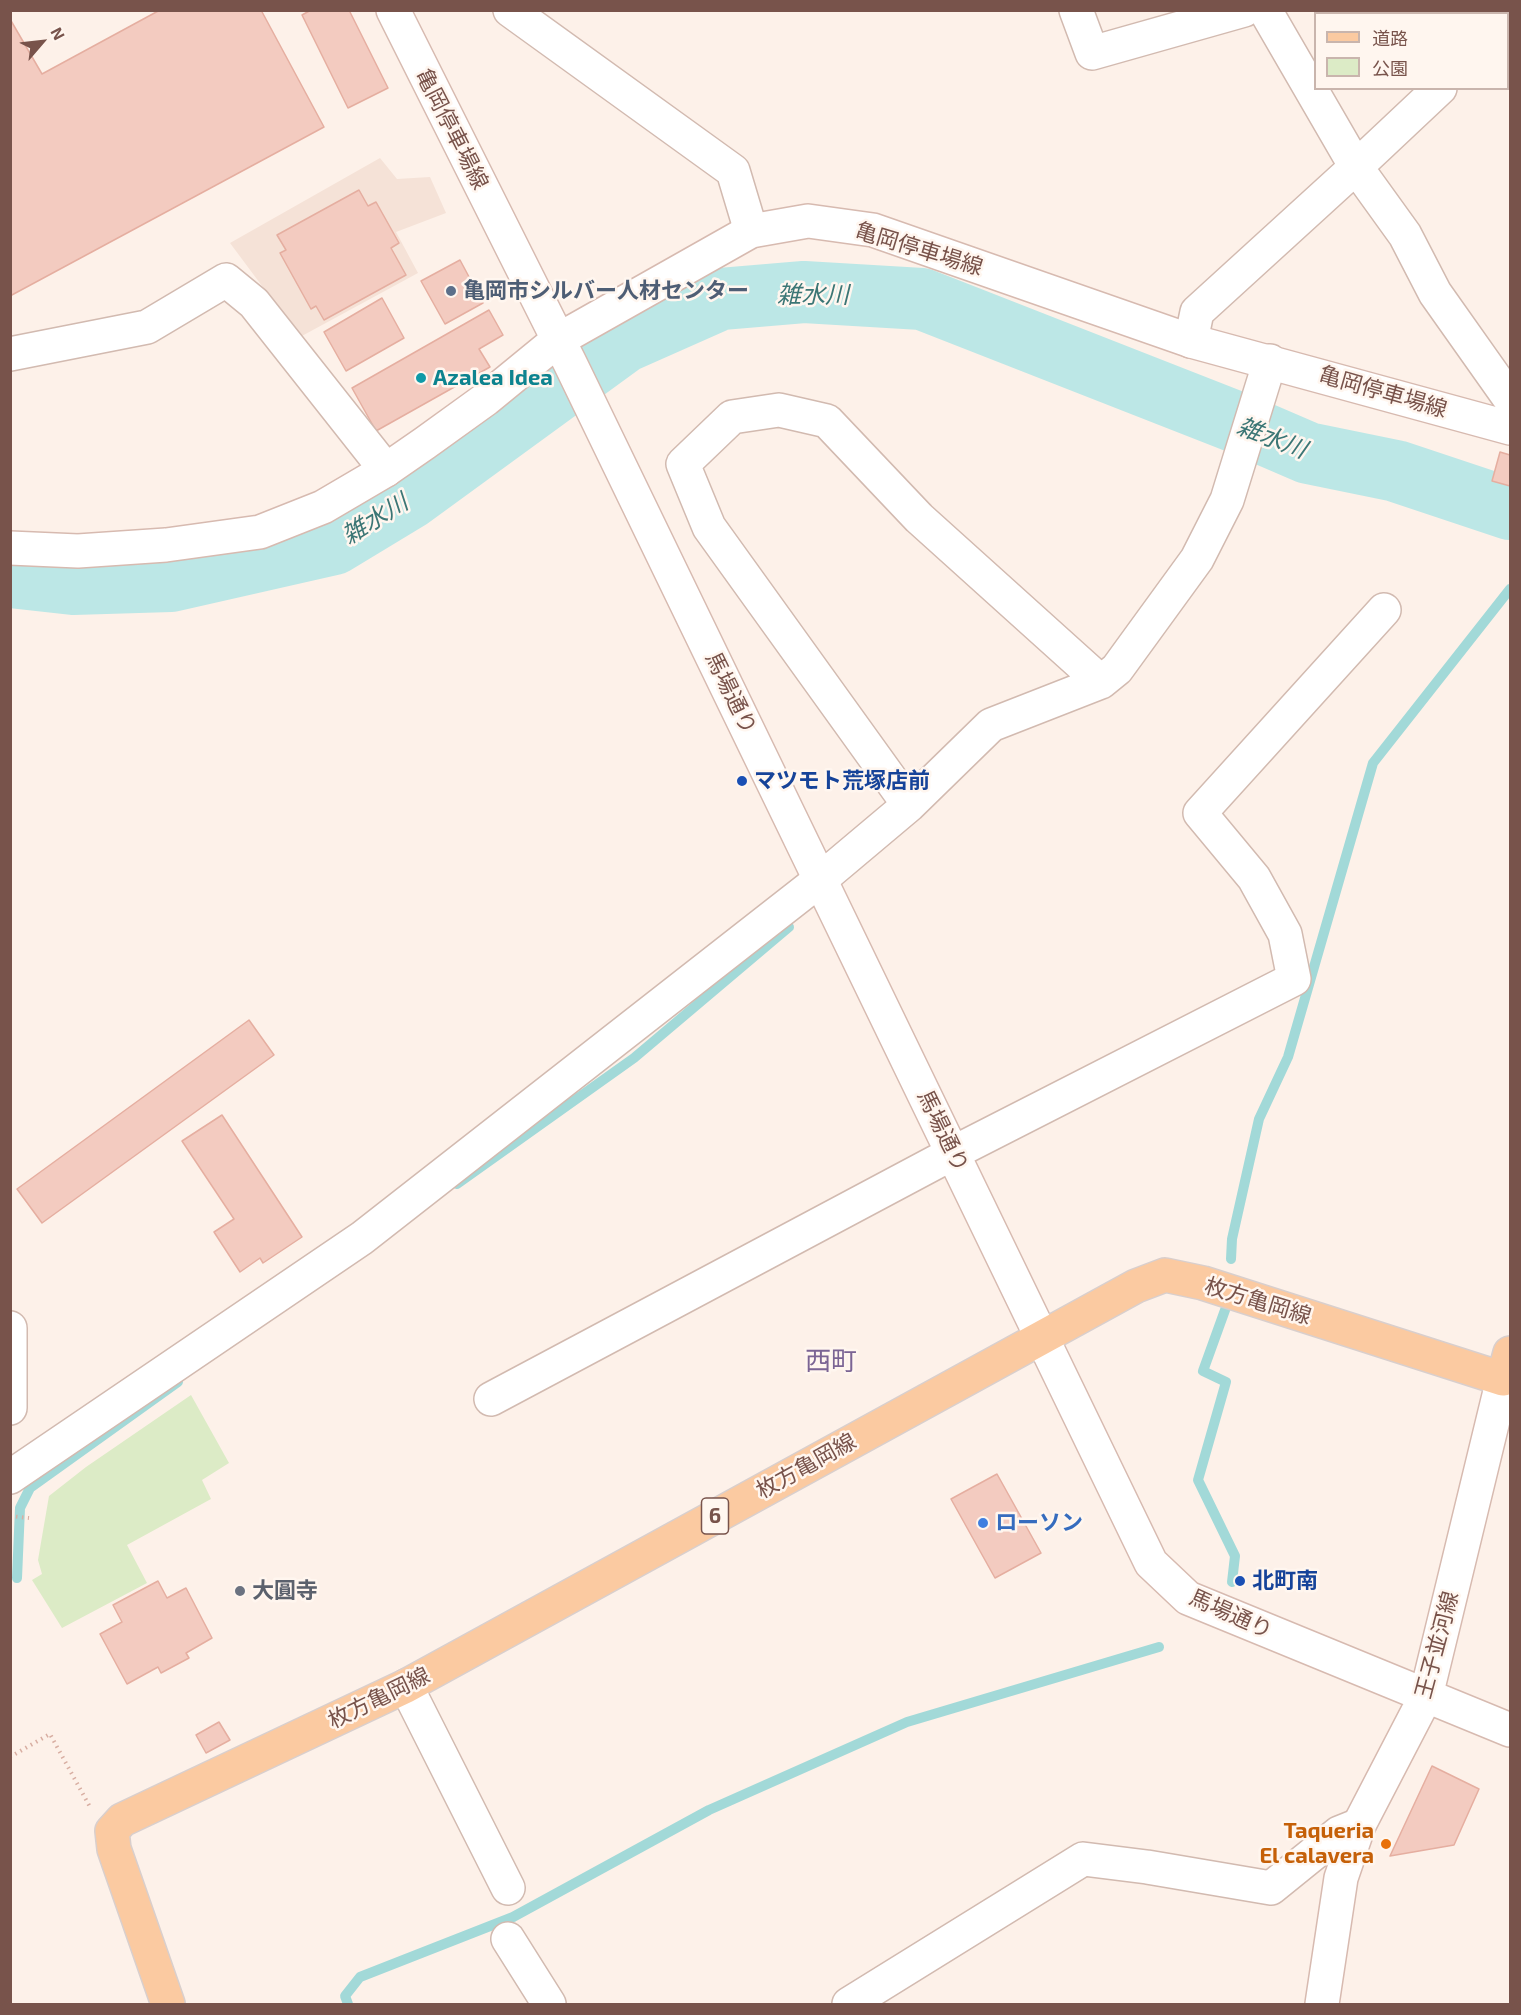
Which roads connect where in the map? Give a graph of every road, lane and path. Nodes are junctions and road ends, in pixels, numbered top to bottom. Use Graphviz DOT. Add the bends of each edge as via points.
graph roads {
  1 [pos="393,10"];
  2 [pos="510,10"];
  3 [pos="1076,10"];
  4 [pos="1244,10"];
  5 [pos="1265,10"];
  6 [pos="1438,90"];
  7 [pos="1356,167"];
  8 [pos="751,231"];
  9 [pos="1191,341"];
  10 [pos="564,351"];
  11 [pos="10,354"];
  12 [pos="1270,361"];
  13 [pos="1510,399"];
  14 [pos="1510,428"];
  15 [pos="386,470"];
  16 [pos="10,548"];
  17 [pos="1384,610"];
  18 [pos="1101,682"];
  19 [pos="909,805"];
  20 [pos="821,879"];
  21 [pos="953,1153"];
  22 [pos="10,1328"];
  23 [pos="1042,1336"];
  24 [pos="1507,1366"];
  25 [pos="491,1400"];
  26 [pos="10,1408"];
  27 [pos="10,1477"];
  28 [pos="12,1516"];
  29 [pos="29,1518"];
  30 [pos="406,1686"];
  31 [pos="1426,1696"];
  32 [pos="1510,1730"];
  33 [pos="10,1757"];
  34 [pos="1359,1825"];
  35 [pos="112,1831"];
  36 [pos="508,1888"];
  37 [pos="508,1939"];
  38 [pos="168,2004"];
  39 [pos="549,2004"];
  40 [pos="849,2004"];
  41 [pos="1322,2004"];
  1 -- 10 [label="street, 亀岡停車場線"];
  2 -- 8 [label="street" via="733,171"];
  3 -- 4 [label="street" via="1092,53"];
  5 -- 7 [label="street"];
  6 -- 7 [label="street"];
  7 -- 9 [label="street" via="1197,312"];
  7 -- 13 [label="street" via="1405,236 1435,293"];
  8 -- 9 [label="street, 亀岡停車場線" via="808,221 873,230"];
  8 -- 10 [label="street, 亀岡停車場線"];
  9 -- 12 [label="street, 亀岡停車場線"];
  10 -- 15 [label="street" via="486,399"];
  10 -- 20 [label="street, 馬場通り"];
  11 -- 15 [label="street" via="147,327 226,280 254,303"];
  12 -- 14 [label="street, 亀岡停車場線"];
  12 -- 18 [label="street" via="1227,500 1197,559 1117,669"];
  15 -- 16 [label="street" via="323,507 260,532 166,545 88,550"];
  17 -- 21 [label="street" via="1200,813 1254,878 1285,934 1294,979"];
  18 -- 19 [label="street" via="990,725"];
  18 -- 19 [label="street" via="919,518 827,421 779,410 732,417 683,464 709,527"];
  19 -- 20 [label="street"];
  20 -- 21 [label="street, 馬場通り"];
  20 -- 27 [label="street" via="362,1239"];
  21 -- 23 [label="street, 馬場通り"];
  21 -- 25 [label="street"];
  22 -- 26 [label="street"];
  23 -- 24 [label="main road, 枚方亀岡線 / 6" via="1136,1286 1165,1275 1203,1282"];
  23 -- 30 [label="main road, 枚方亀岡線 / 6"];
  23 -- 31 [label="street, 馬場通り" via="1150,1563 1188,1598"];
  24 -- 31 [label="street, 王子並河線"];
  28 -- 29 [label="path"];
  30 -- 35 [label="main road, 枚方亀岡線 / 6" via="122,1820"];
  30 -- 36 [label="street"];
  31 -- 32 [label="street, 馬場通り"];
  31 -- 34 [label="street, 王子並河線"];
  33 -- 35 [label="path" via="50,1734 96,1818"];
  34 -- 40 [label="street" via="1339,1833 1271,1888 1083,1859"];
  34 -- 41 [label="street, 王子並河線" via="1341,1878"];
  35 -- 38 [label="main road" via="114,1849"];
  37 -- 39 [label="street"];
}
